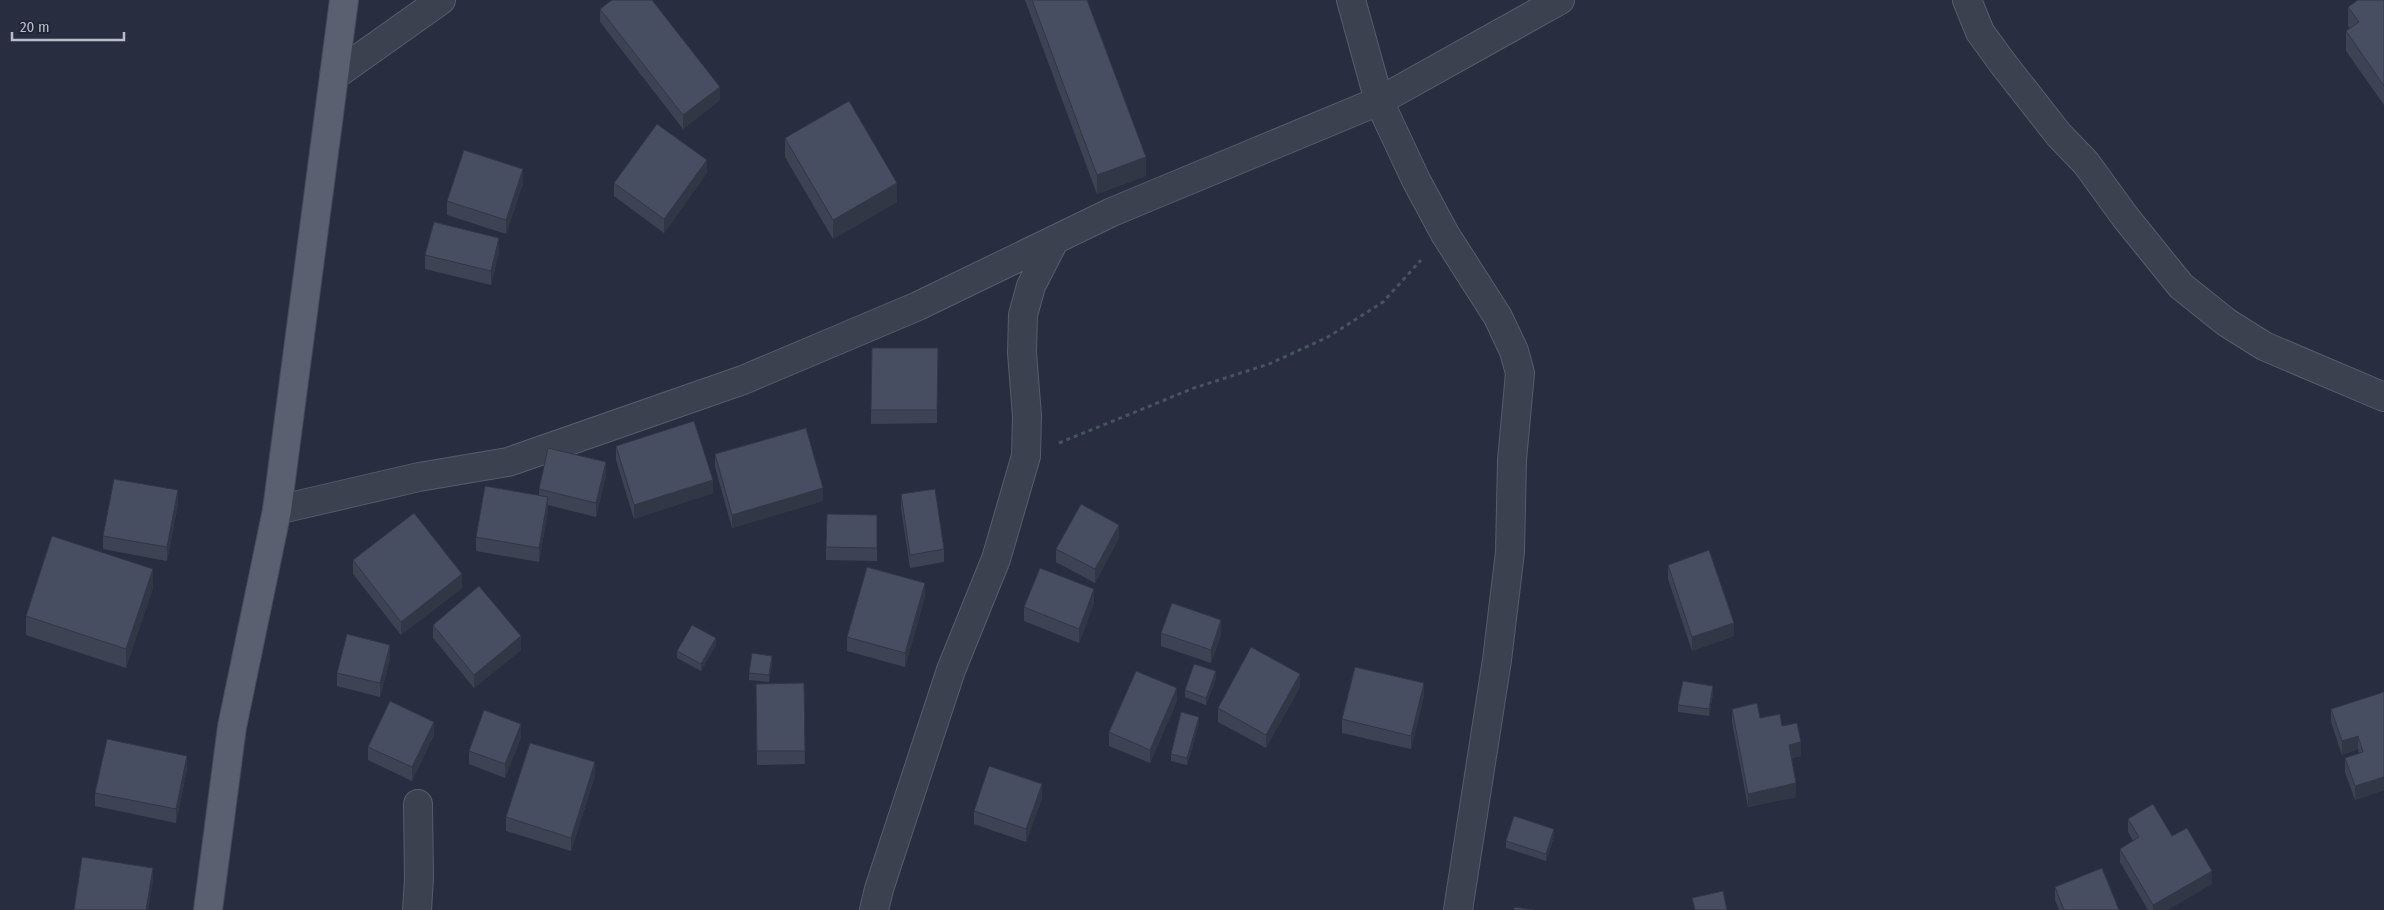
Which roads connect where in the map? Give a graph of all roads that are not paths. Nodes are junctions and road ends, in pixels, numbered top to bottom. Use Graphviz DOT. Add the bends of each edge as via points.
graph roads {
  1 [pos="344,0"];
  2 [pos="441,0"];
  3 [pos="1352,0"];
  4 [pos="1560,0"];
  5 [pos="1967,0"];
  6 [pos="334,76"];
  7 [pos="1378,101"];
  8 [pos="1054,240"];
  9 [pos="2384,397"];
  10 [pos="277,510"];
  11 [pos="418,804"];
  12 [pos="208,910"];
  13 [pos="417,910"];
  14 [pos="874,910"];
  15 [pos="1458,910"];
  1 -- 6 [label="main road"];
  2 -- 6 [label="street"];
  3 -- 7 [label="street"];
  4 -- 7 [label="street"];
  5 -- 9 [label="street" via="1980,32 2004,65 2059,135 2086,163 2181,286 2226,322 2264,346"];
  6 -- 10 [label="main road"];
  7 -- 8 [label="street" via="1112,212"];
  7 -- 15 [label="street" via="1445,234 1498,317 1520,373 1512,460 1510,552 1497,660"];
  8 -- 10 [label="street" via="918,306 743,380 508,462 419,477"];
  8 -- 14 [label="street" via="1031,286 1023,316 1026,456 996,560 951,670"];
  10 -- 12 [label="main road" via="232,727"];
  11 -- 13 [label="street"];
}
